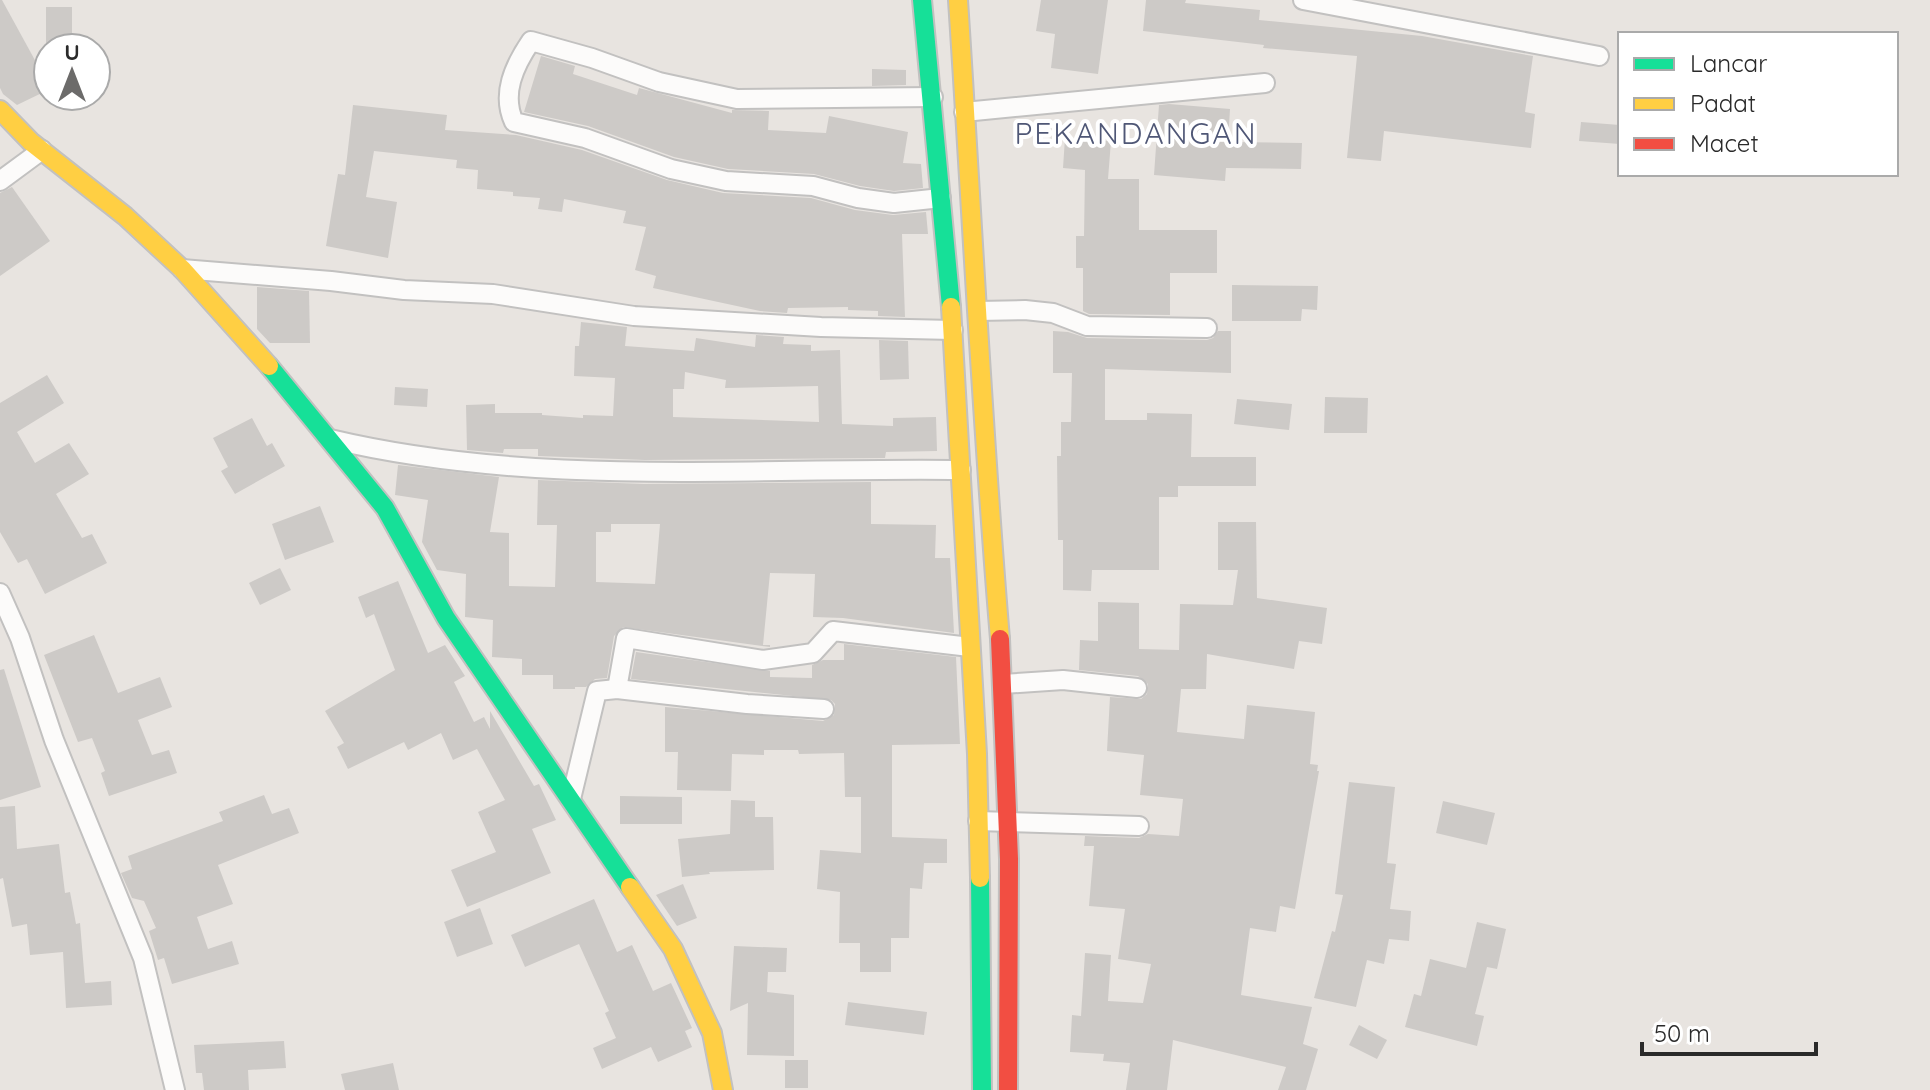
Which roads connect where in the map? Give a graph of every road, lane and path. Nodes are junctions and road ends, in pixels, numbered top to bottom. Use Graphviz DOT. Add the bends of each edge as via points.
graph roads {
  1 [pos="922,0"];
  2 [pos="958,0"];
  3 [pos="1303,0"];
  4 [pos="1599,56"];
  5 [pos="1265,83"];
  6 [pos="933,97"];
  7 [pos="0,110"];
  8 [pos="964,112"];
  9 [pos="42,150"];
  10 [pos="0,181"];
  11 [pos="941,198"];
  12 [pos="182,269"];
  13 [pos="983,311"];
  14 [pos="1207,328"];
  15 [pos="947,331"];
  16 [pos="330,439"];
  17 [pos="961,470"];
  18 [pos="0,593"];
  19 [pos="970,647"];
  20 [pos="1011,683"];
  21 [pos="1137,688"];
  22 [pos="617,689"];
  23 [pos="824,709"];
  24 [pos="571,799"];
  25 [pos="978,821"];
  26 [pos="1008,822"];
  27 [pos="1139,826"];
  28 [pos="175,1090"];
  29 [pos="723,1090"];
  30 [pos="982,1090"];
  31 [pos="1008,1090"];
  1 -- 6 [label="main road"];
  2 -- 8 [label="main road"];
  3 -- 4 [label="street"];
  5 -- 8 [label="street"];
  6 -- 11 [label="main road"];
  6 -- 11 [label="street" via="737,99 659,82 531,41 516,63 507,106 514,122 726,181 813,186 894,203"];
  7 -- 9 [label="main road"];
  8 -- 13 [label="main road"];
  9 -- 10 [label="street"];
  9 -- 12 [label="main road"];
  11 -- 15 [label="main road"];
  12 -- 15 [label="street" via="493,294 634,316"];
  12 -- 16 [label="main road"];
  13 -- 14 [label="street" via="1053,313 1087,326"];
  13 -- 20 [label="main road" via="987,490"];
  15 -- 17 [label="main road"];
  16 -- 17 [label="street" via="381,451 507,466 668,472"];
  16 -- 24 [label="main road" via="385,508 446,618"];
  17 -- 19 [label="main road"];
  18 -- 28 [label="street" via="143,958"];
  19 -- 22 [label="street" via="833,631 813,653 763,660 626,638"];
  19 -- 25 [label="main road"];
  20 -- 21 [label="street" via="1063,680"];
  20 -- 26 [label="main road"];
  22 -- 23 [label="street"];
  22 -- 24 [label="street" via="597,691"];
  24 -- 29 [label="main road" via="673,949 712,1033"];
  25 -- 26 [label="street"];
  25 -- 30 [label="main road"];
  26 -- 27 [label="street"];
  26 -- 31 [label="main road"];
}
